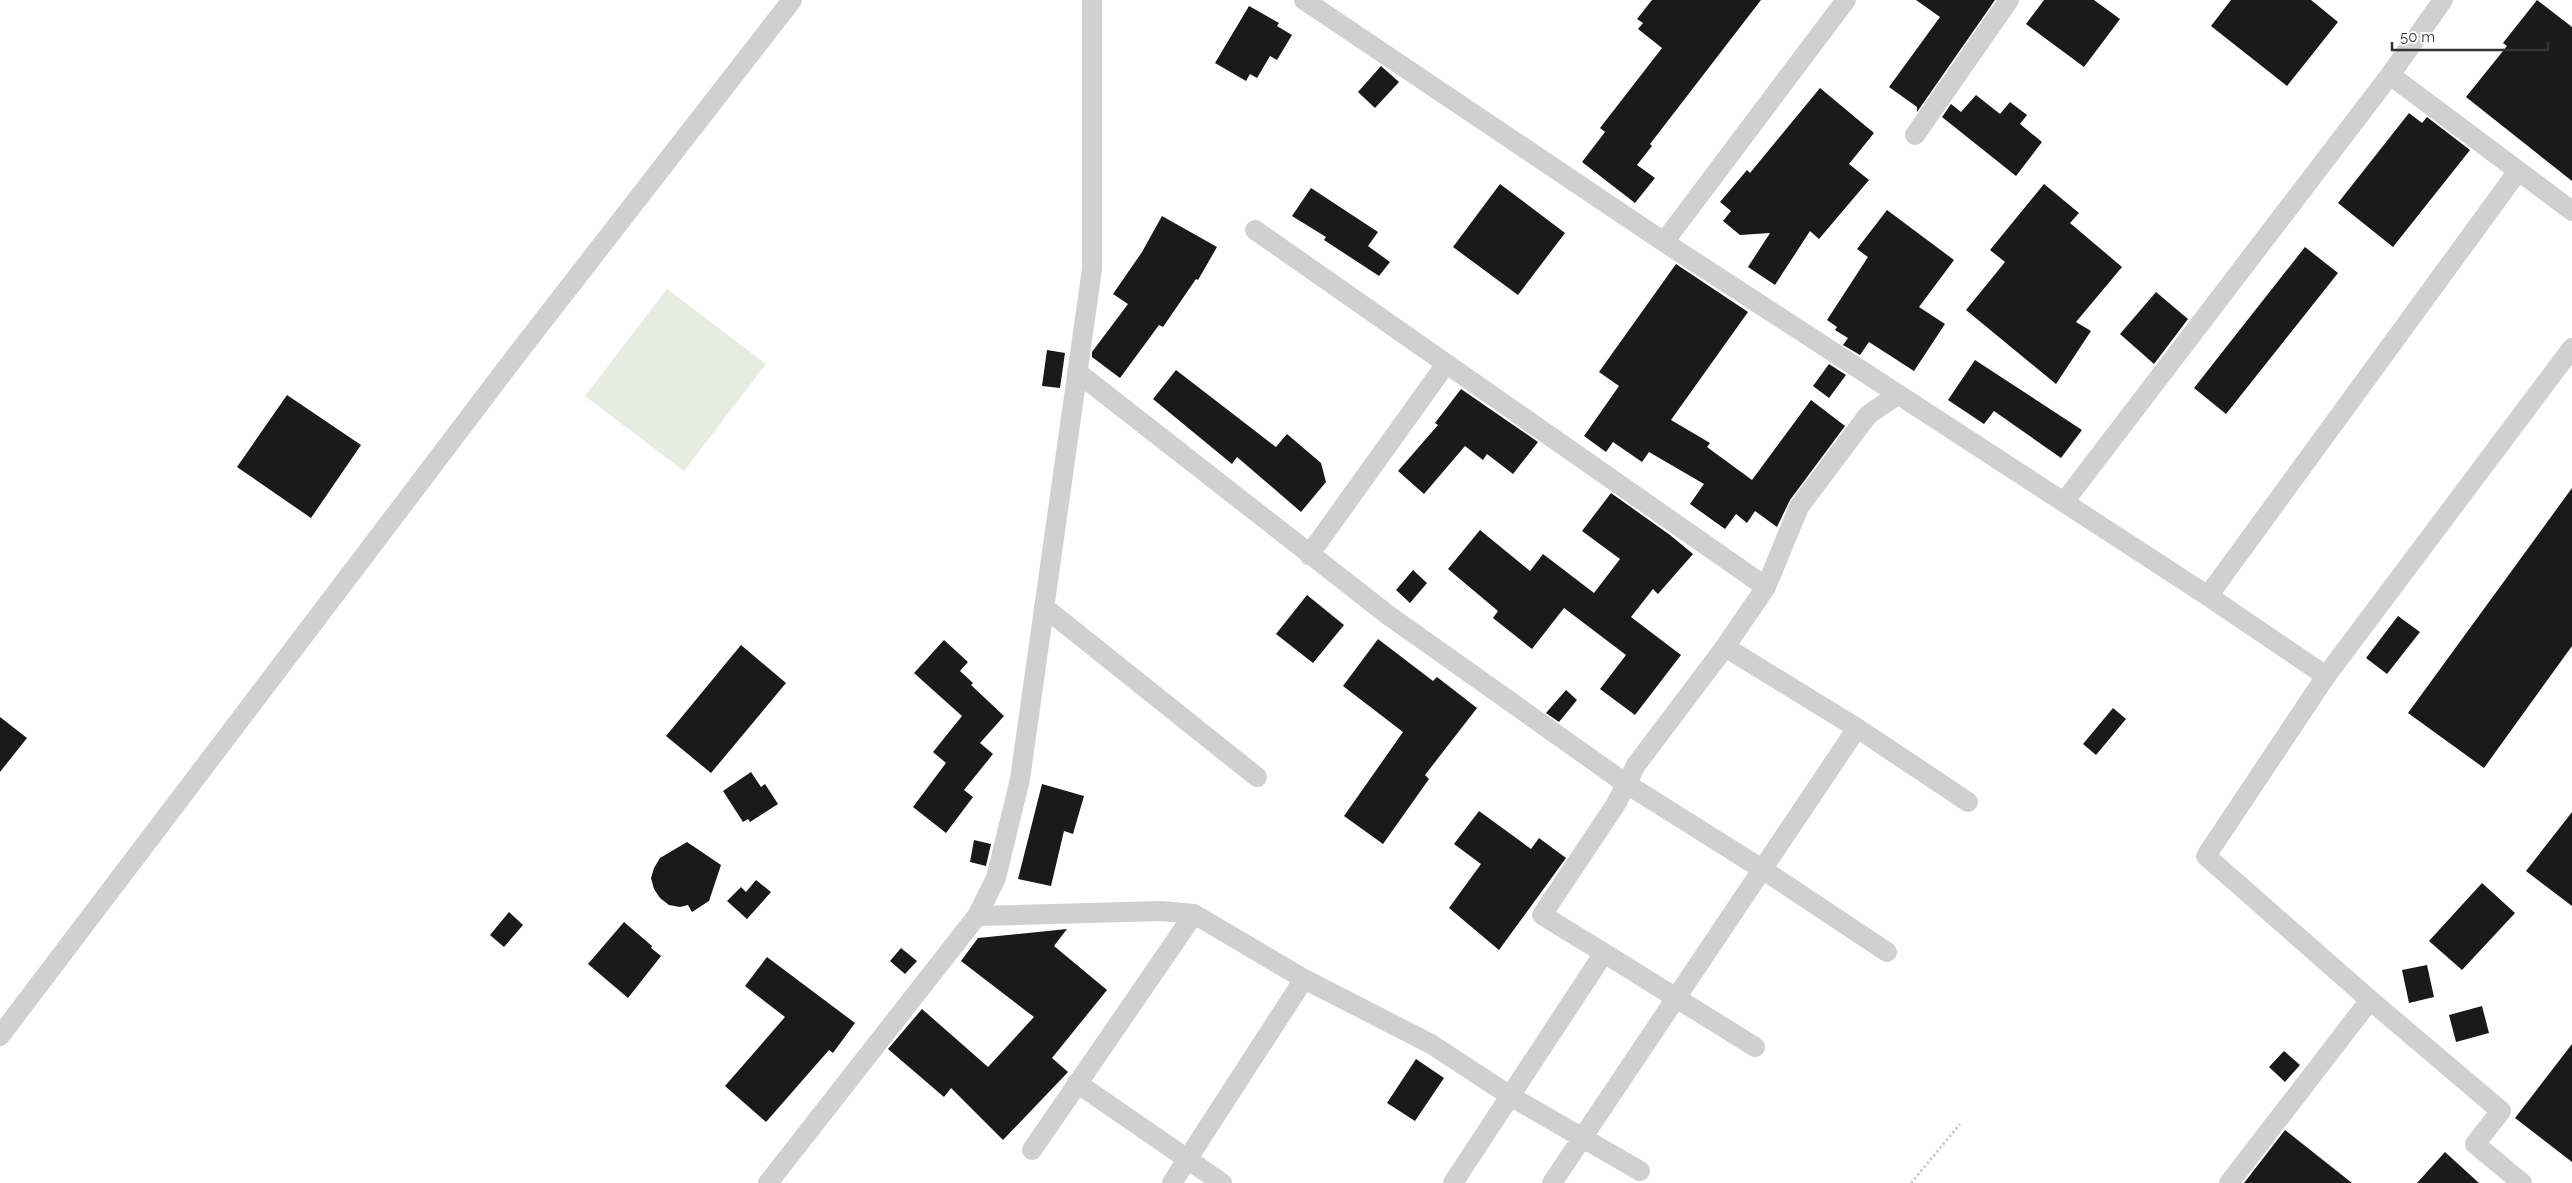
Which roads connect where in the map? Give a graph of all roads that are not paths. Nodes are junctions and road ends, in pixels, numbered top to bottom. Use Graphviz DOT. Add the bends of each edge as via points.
graph roads {
  1 [pos="792,0"];
  2 [pos="1092,0"];
  3 [pos="1304,0"];
  4 [pos="1846,0"];
  5 [pos="2009,0"];
  6 [pos="2443,0"];
  7 [pos="2390,75"];
  8 [pos="1915,134"];
  9 [pos="2518,171"];
  10 [pos="2572,211"];
  11 [pos="1255,230"];
  12 [pos="1664,242"];
  13 [pos="2572,348"];
  14 [pos="1446,364"];
  15 [pos="1077,372"];
  16 [pos="1898,395"];
  17 [pos="2064,502"];
  18 [pos="1309,555"];
  19 [pos="1766,587"];
  20 [pos="2208,596"];
  21 [pos="1044,607"];
  22 [pos="1725,647"];
  23 [pos="2326,676"];
  24 [pos="1856,728"];
  25 [pos="1257,777"];
  26 [pos="1625,783"];
  27 [pos="1968,802"];
  28 [pos="1762,869"];
  29 [pos="1194,914"];
  30 [pos="977,916"];
  31 [pos="1887,952"];
  32 [pos="1604,953"];
  33 [pos="1304,979"];
  34 [pos="1677,996"];
  35 [pos="2370,1000"];
  36 [pos="0,1036"];
  37 [pos="1755,1047"];
  38 [pos="1077,1083"];
  39 [pos="1512,1097"];
  40 [pos="1582,1137"];
  41 [pos="1032,1150"];
  42 [pos="1188,1159"];
  43 [pos="1640,1171"];
  44 [pos="768,1183"];
  45 [pos="1172,1183"];
  46 [pos="1222,1183"];
  47 [pos="1454,1183"];
  48 [pos="1552,1183"];
  49 [pos="2229,1183"];
  50 [pos="2522,1183"];
  1 -- 36 [label="street" via="524,346"];
  2 -- 15 [label="street" via="1092,269"];
  3 -- 12 [label="street"];
  4 -- 12 [label="street"];
  5 -- 8 [label="street"];
  6 -- 7 [label="street"];
  7 -- 9 [label="street"];
  7 -- 17 [label="street"];
  9 -- 10 [label="street"];
  9 -- 20 [label="street"];
  11 -- 14 [label="street"];
  12 -- 16 [label="street"];
  13 -- 23 [label="street"];
  14 -- 18 [label="street"];
  14 -- 19 [label="street"];
  15 -- 18 [label="street"];
  15 -- 21 [label="street"];
  16 -- 17 [label="street"];
  16 -- 19 [label="street" via="1868,415 1800,507"];
  17 -- 20 [label="street"];
  18 -- 26 [label="street"];
  19 -- 22 [label="street"];
  20 -- 23 [label="street"];
  21 -- 25 [label="street"];
  21 -- 30 [label="street" via="1020,779 996,878"];
  22 -- 24 [label="street"];
  22 -- 26 [label="street"];
  23 -- 35 [label="street" via="2206,856"];
  24 -- 27 [label="street"];
  24 -- 28 [label="street"];
  26 -- 28 [label="street"];
  26 -- 32 [label="street" via="1616,804 1542,915"];
  28 -- 31 [label="street"];
  28 -- 34 [label="street"];
  29 -- 30 [label="street" via="1161,911"];
  29 -- 33 [label="street"];
  29 -- 38 [label="street"];
  30 -- 44 [label="street"];
  32 -- 34 [label="street"];
  32 -- 39 [label="street"];
  33 -- 39 [label="street" via="1431,1044"];
  33 -- 42 [label="street"];
  34 -- 37 [label="street"];
  34 -- 40 [label="street"];
  35 -- 49 [label="street"];
  35 -- 50 [label="street" via="2501,1111 2475,1144"];
  38 -- 41 [label="street"];
  38 -- 42 [label="street"];
  39 -- 40 [label="street"];
  39 -- 47 [label="street"];
  40 -- 43 [label="street"];
  40 -- 48 [label="street"];
  42 -- 45 [label="street"];
  42 -- 46 [label="street"];
}
